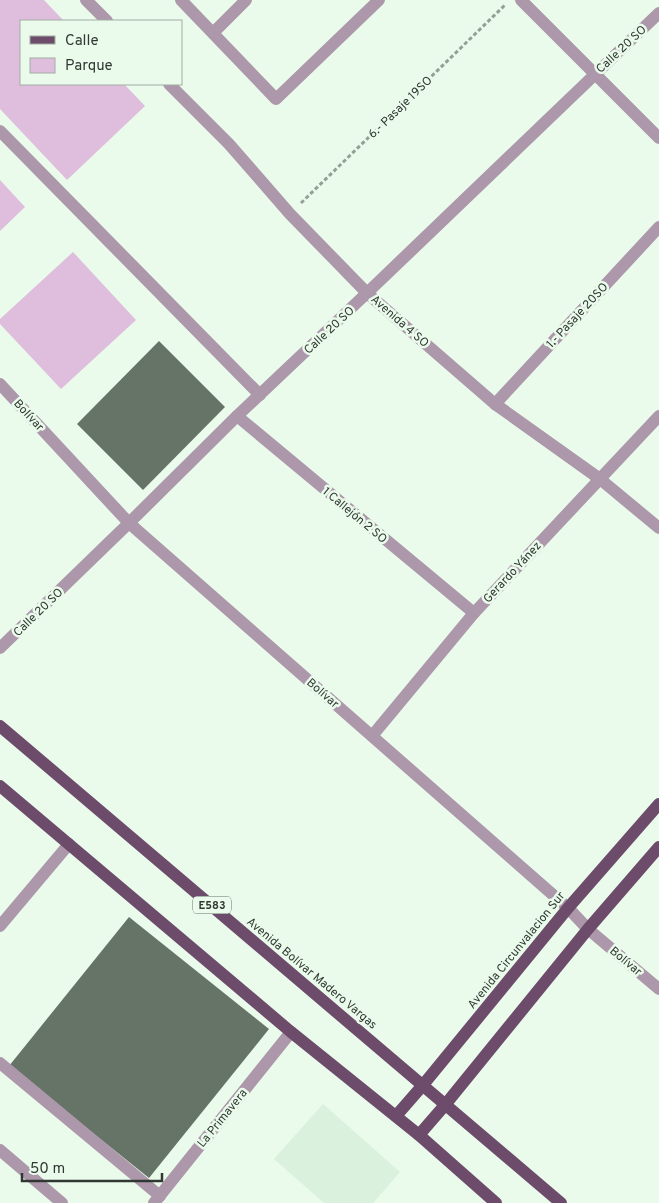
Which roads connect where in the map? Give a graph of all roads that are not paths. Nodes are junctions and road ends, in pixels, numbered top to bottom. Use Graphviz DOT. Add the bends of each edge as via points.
graph roads {
  1 [pos="86,0"];
  2 [pos="181,0"];
  3 [pos="246,0"];
  4 [pos="379,0"];
  5 [pos="520,0"];
  6 [pos="659,13"];
  7 [pos="106,20"];
  8 [pos="213,33"];
  9 [pos="595,73"];
  10 [pos="170,85"];
  11 [pos="0,131"];
  12 [pos="659,138"];
  13 [pos="659,227"];
  14 [pos="367,293"];
  15 [pos="0,384"];
  16 [pos="260,395"];
  17 [pos="495,404"];
  18 [pos="237,416"];
  19 [pos="659,416"];
  20 [pos="600,479"];
  21 [pos="129,523"];
  22 [pos="659,528"];
  23 [pos="474,613"];
  24 [pos="0,648"];
  25 [pos="0,726"];
  26 [pos="372,736"];
  27 [pos="0,786"];
  28 [pos="659,804"];
  29 [pos="69,844"];
  30 [pos="659,847"];
  31 [pos="568,908"];
  32 [pos="0,926"];
  33 [pos="588,929"];
  34 [pos="659,989"];
  35 [pos="291,1032"];
  36 [pos="0,1063"];
  37 [pos="423,1086"];
  38 [pos="445,1105"];
  39 [pos="396,1116"];
  40 [pos="419,1135"];
  41 [pos="0,1150"];
  42 [pos="157,1199"];
  43 [pos="62,1203"];
  44 [pos="496,1203"];
  45 [pos="561,1203"];
  1 -- 7 [label="street"];
  2 -- 8 [label="street"];
  3 -- 8 [label="street"];
  4 -- 8 [label="street" via="276,98"];
  5 -- 9 [label="street"];
  6 -- 9 [label="street, Calle 20 SO"];
  9 -- 12 [label="street"];
  9 -- 14 [label="street, Calle 20 SO"];
  10 -- 14 [label="street, Avenida 4 SO"];
  11 -- 16 [label="street"];
  13 -- 17 [label="street, 1.- Pasaje 20SO"];
  14 -- 16 [label="street, Calle 20 SO"];
  14 -- 17 [label="street, Avenida 4 SO"];
  15 -- 21 [label="street, Bolívar"];
  16 -- 18 [label="street, Calle 20 SO"];
  17 -- 20 [label="street, Avenida 4 SO"];
  18 -- 21 [label="street, Calle 20 SO"];
  18 -- 23 [label="street, 1 Callejón 2 SO"];
  19 -- 20 [label="street, Gerardo Yánez"];
  20 -- 22 [label="street, Avenida 4 SO"];
  20 -- 23 [label="street, Gerardo Yánez"];
  21 -- 24 [label="street, Calle 20 SO"];
  21 -- 26 [label="street, Bolívar"];
  23 -- 26 [label="street, Gerardo Yánez"];
  25 -- 37 [label="main road, Avenida Bolívar Madero Vargas / E583"];
  26 -- 31 [label="street, Bolívar"];
  27 -- 29 [label="main road"];
  28 -- 31 [label="main road, Avenida Circunvalacion Sur"];
  29 -- 32 [label="street"];
  29 -- 35 [label="main road"];
  30 -- 33 [label="main road"];
  31 -- 33 [label="street, Bolívar"];
  31 -- 37 [label="main road, Avenida Circunvalacion Sur"];
  33 -- 34 [label="street, Bolívar"];
  33 -- 38 [label="main road"];
  35 -- 39 [label="main road"];
  35 -- 42 [label="street, La Primavera"];
  36 -- 42 [label="street"];
  37 -- 38 [label="main road, Avenida Bolívar Madero Vargas / E583"];
  37 -- 39 [label="main road, Avenida Circunvalacion Sur"];
  38 -- 40 [label="main road"];
  38 -- 45 [label="main road, Avenida Bolívar Madero Vargas / E583"];
  39 -- 40 [label="main road"];
  40 -- 44 [label="main road"];
  41 -- 43 [label="street"];
}
